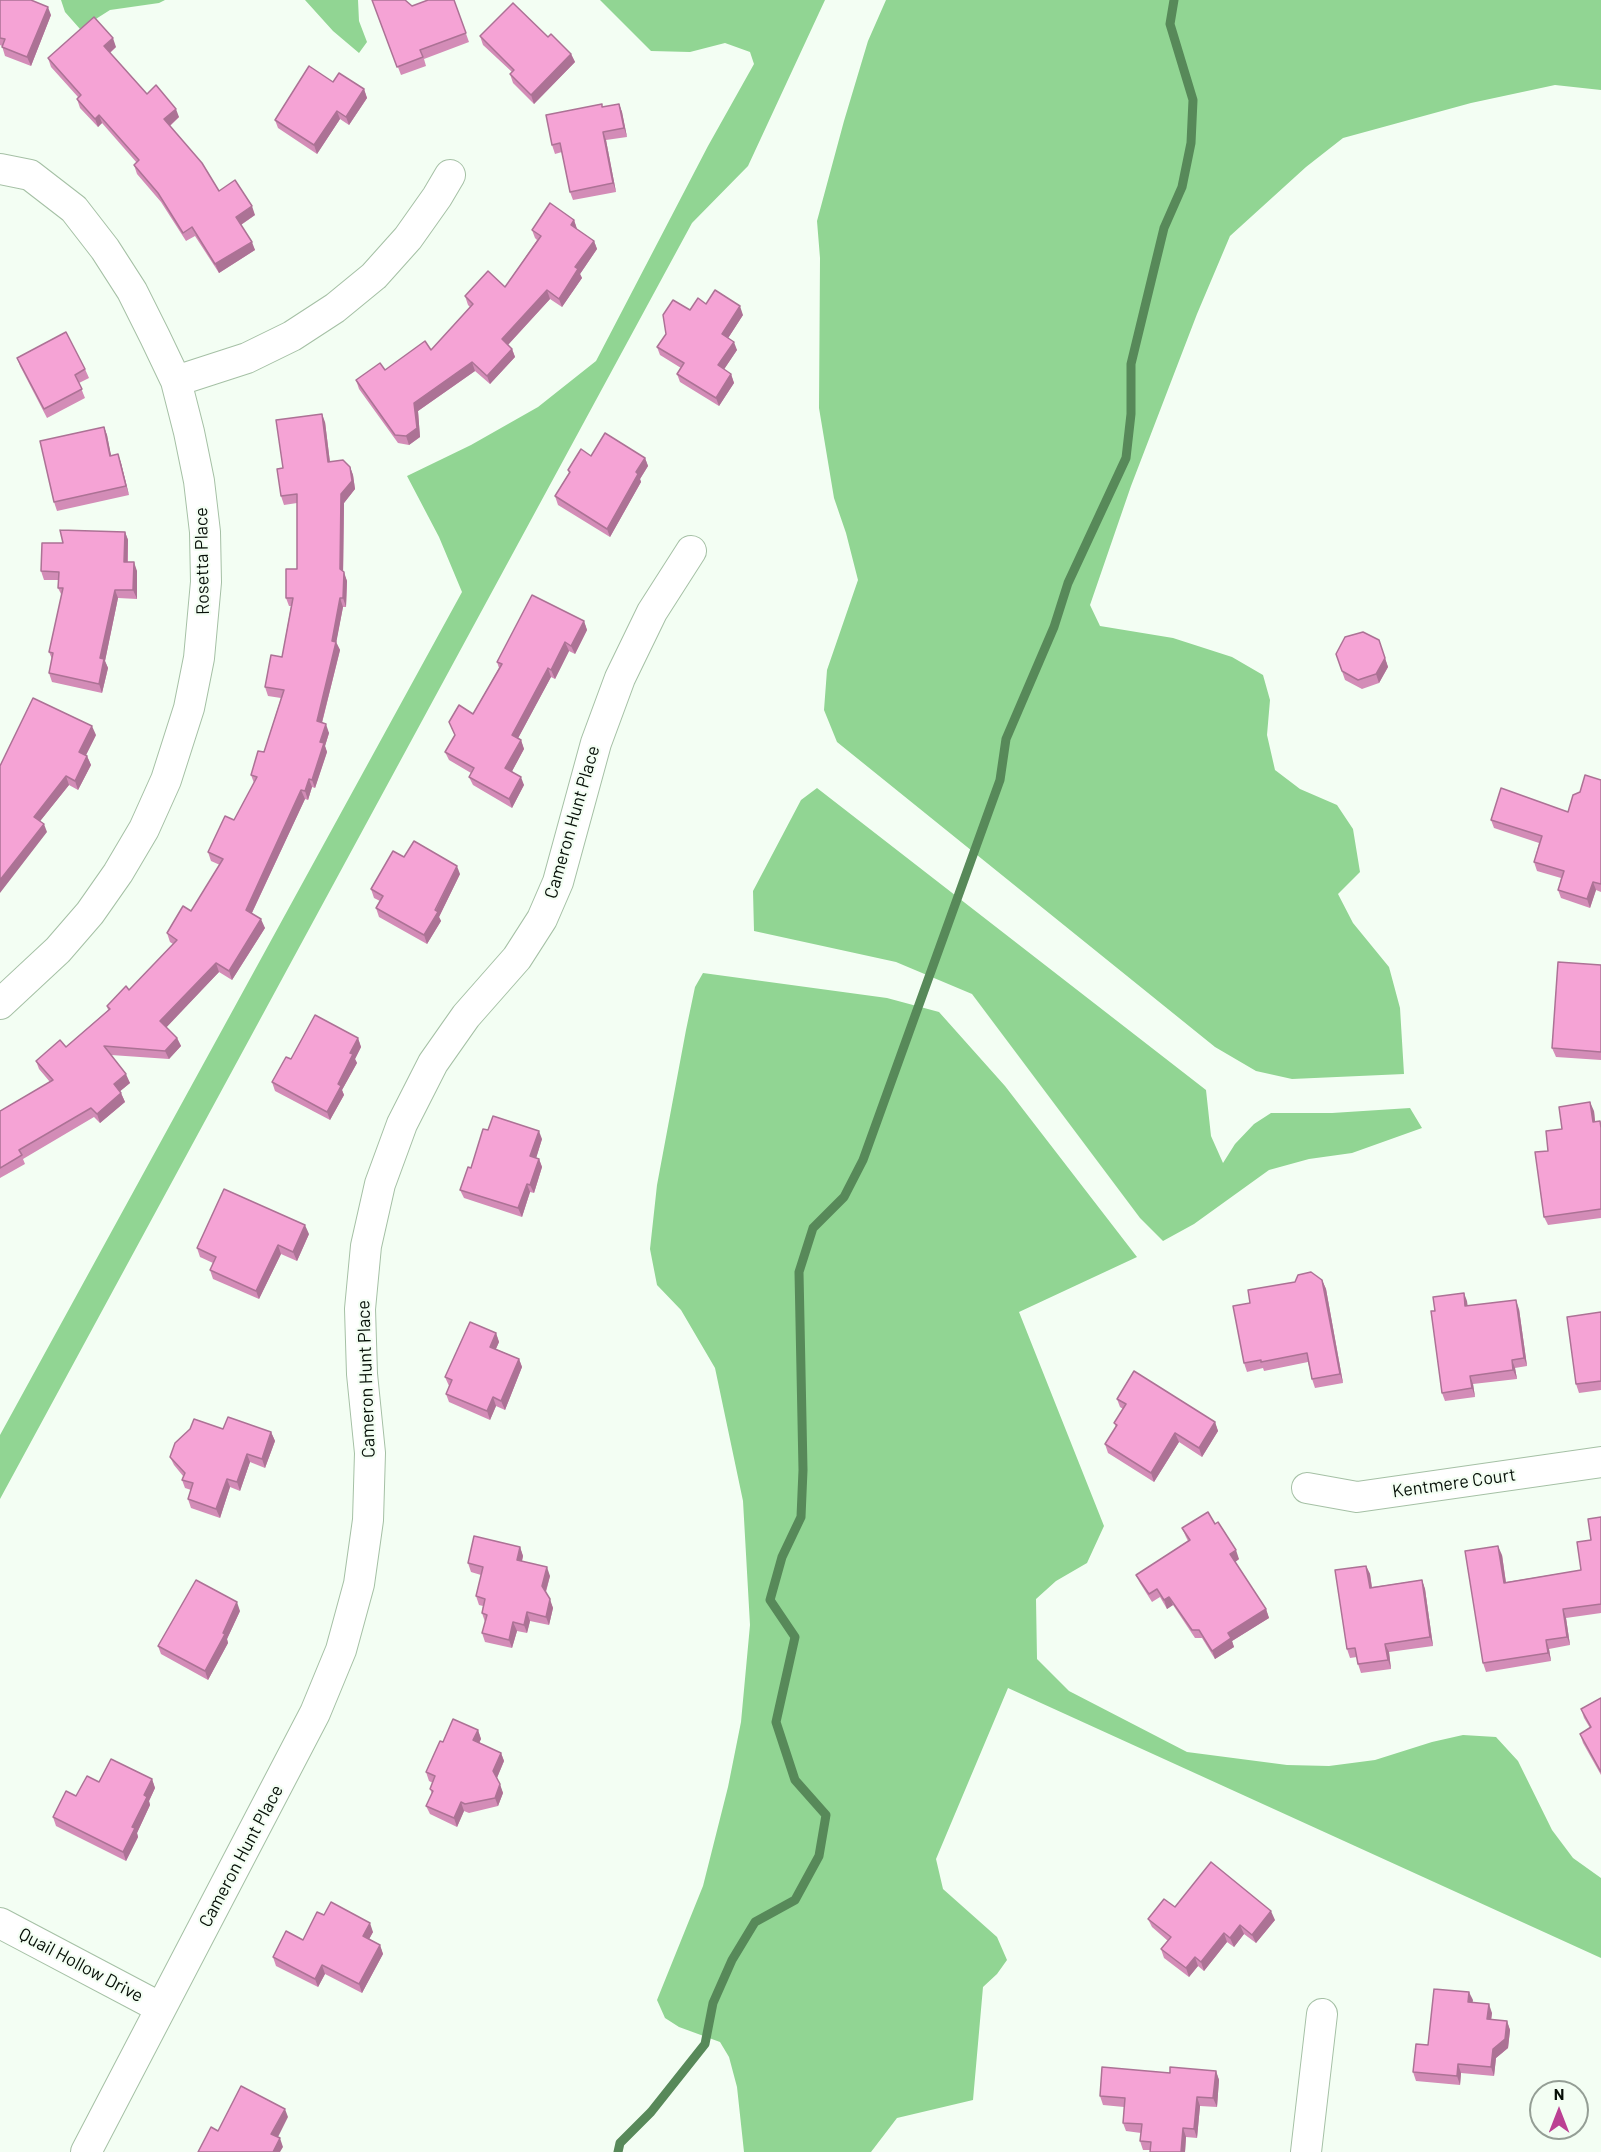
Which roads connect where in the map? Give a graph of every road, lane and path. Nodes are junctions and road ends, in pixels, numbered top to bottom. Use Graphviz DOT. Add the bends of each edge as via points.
graph roads {
  1 [pos="0,169"];
  2 [pos="450,176"];
  3 [pos="176,381"];
  4 [pos="691,551"];
  5 [pos="0,1004"];
  6 [pos="1601,1462"];
  7 [pos="1307,1488"];
  8 [pos="0,1923"];
  9 [pos="161,2008"];
  10 [pos="1322,2014"];
  11 [pos="86,2152"];
  12 [pos="1306,2152"];
  1 -- 3 [label="street, Rosetta Place" via="30,175 74,209 132,291"];
  2 -- 3 [label="street" via="408,238 374,276 335,308 292,336 247,358"];
  3 -- 5 [label="street, Rosetta Place" via="199,481 205,532 205,608 189,708 144,829 118,873 58,950"];
  4 -- 9 [label="street, Cameron Hunt Place" via="652,612 620,678 596,743 558,882 542,919 517,958 466,1016 433,1063 394,1144 366,1246 360,1309 370,1453 368,1520 359,1584 344,1639 315,1713"];
  6 -- 7 [label="street, Kentmere Court" via="1357,1497"];
  8 -- 9 [label="street, Quail Hollow Drive"];
  9 -- 11 [label="street, Cameron Hunt Place"];
  10 -- 12 [label="street"];
}
